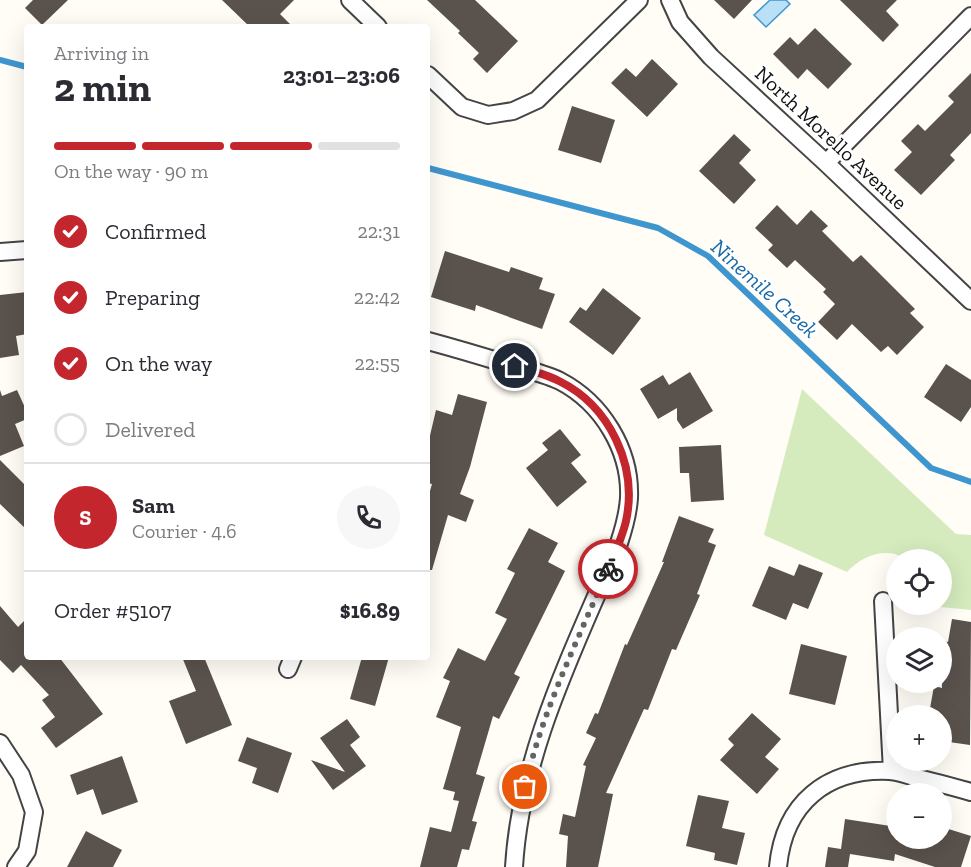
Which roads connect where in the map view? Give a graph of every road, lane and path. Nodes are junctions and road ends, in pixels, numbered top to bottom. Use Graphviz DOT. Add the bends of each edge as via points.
graph roads {
  1 [pos="350,0"];
  2 [pos="639,0"];
  3 [pos="670,0"];
  4 [pos="971,16"];
  5 [pos="375,24"];
  6 [pos="430,77"];
  7 [pos="826,163"];
  8 [pos="24,250"];
  9 [pos="0,252"];
  10 [pos="971,302"];
  11 [pos="430,342"];
  12 [pos="883,601"];
  13 [pos="889,705"];
  14 [pos="0,743"];
  15 [pos="892,771"];
  16 [pos="971,792"];
  17 [pos="16,867"];
  18 [pos="514,867"];
  19 [pos="777,867"];
  1 -- 5 [label="street"];
  2 -- 6 [label="street" via="537,100 513,111 488,115 462,107"];
  3 -- 7 [label="street, North Morello Avenue" via="680,22 711,57"];
  4 -- 7 [label="street"];
  7 -- 10 [label="street, North Morello Avenue"];
  8 -- 9 [label="street"];
  11 -- 18 [label="street" via="537,372 580,394 611,429 627,473 627,509 619,543 530,764"];
  12 -- 13 [label="street"];
  14 -- 17 [label="street" via="21,775 34,812 27,851"];
  15 -- 16 [label="street"];
  15 -- 19 [label="street" via="862,772 817,789 797,809 785,830"];
}
